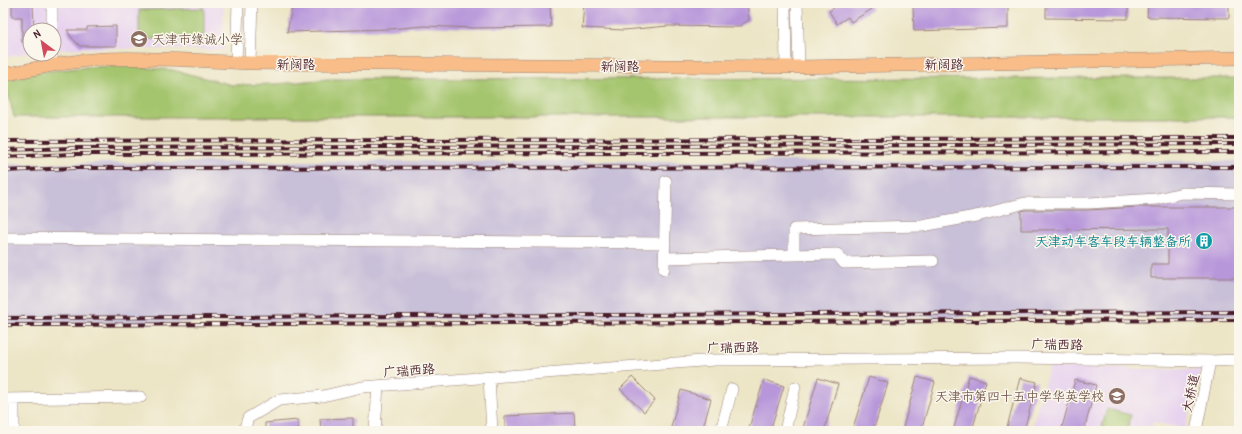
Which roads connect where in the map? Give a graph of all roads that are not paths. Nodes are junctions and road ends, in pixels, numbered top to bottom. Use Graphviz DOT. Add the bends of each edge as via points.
graph roads {
  1 [pos="52,3"];
  2 [pos="238,3"];
  3 [pos="252,3"];
  4 [pos="785,3"];
  5 [pos="797,3"];
  6 [pos="52,22"];
  7 [pos="1239,58"];
  8 [pos="62,59"];
  9 [pos="43,62"];
  10 [pos="236,62"];
  11 [pos="250,63"];
  12 [pos="786,67"];
  13 [pos="799,68"];
  14 [pos="3,75"];
  15 [pos="666,181"];
  16 [pos="1239,194"];
  17 [pos="3,238"];
  18 [pos="665,243"];
  19 [pos="794,255"];
  20 [pos="933,261"];
  21 [pos="1239,360"];
  22 [pos="1210,361"];
  23 [pos="489,378"];
  24 [pos="378,386"];
  25 [pos="795,387"];
  26 [pos="732,389"];
  27 [pos="141,397"];
  28 [pos="8,399"];
  29 [pos="14,431"];
  30 [pos="244,431"];
  31 [pos="375,431"];
  32 [pos="492,431"];
  33 [pos="721,431"];
  34 [pos="785,431"];
  35 [pos="1196,431"];
  1 -- 6 [label="street"];
  2 -- 10 [label="street"];
  3 -- 11 [label="street"];
  4 -- 12 [label="street"];
  5 -- 13 [label="street"];
  7 -- 13 [label="main road, 新阔路"];
  8 -- 10 [label="main road, 新阔路" via="167,58"];
  9 -- 14 [label="main road, 新阔路"];
  10 -- 11 [label="main road, 新阔路"];
  11 -- 12 [label="main road, 新阔路"];
  12 -- 13 [label="main road, 新阔路"];
  15 -- 18 [label="street"];
  16 -- 19 [label="street" via="1182,193 1157,199 1089,203 1025,202 981,215 922,226 794,230"];
  17 -- 18 [label="street"];
  18 -- 19 [label="street" via="664,264"];
  19 -- 20 [label="street" via="837,254 844,263"];
  21 -- 22 [label="street, 广瑞西路"];
  22 -- 23 [label="street, 广瑞西路" via="1017,358 715,360"];
  22 -- 35 [label="street, 大桥道"];
  23 -- 24 [label="street, 广瑞西路"];
  23 -- 32 [label="street"];
  24 -- 30 [label="street, 广瑞西路" via="323,396 279,400 248,418"];
  24 -- 31 [label="street"];
  25 -- 34 [label="street"];
  26 -- 33 [label="street"];
  27 -- 28 [label="street"];
  28 -- 29 [label="street"];
}
